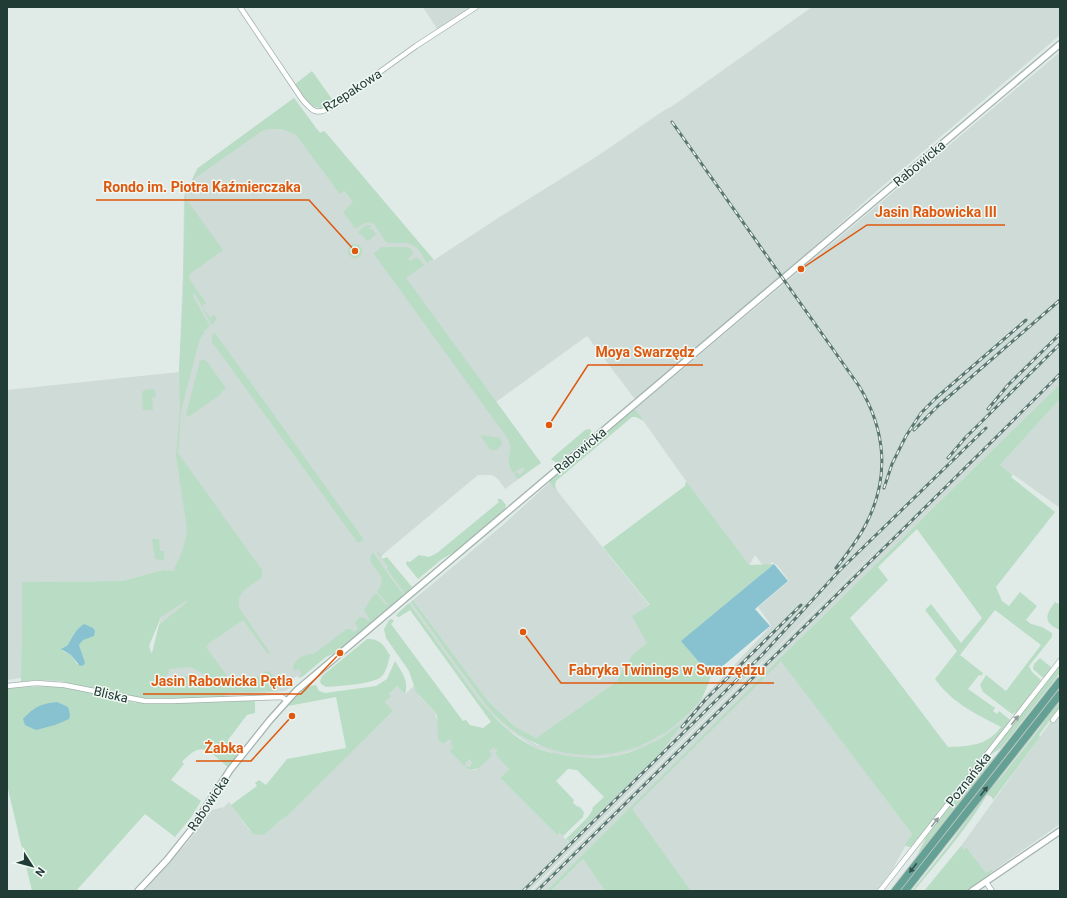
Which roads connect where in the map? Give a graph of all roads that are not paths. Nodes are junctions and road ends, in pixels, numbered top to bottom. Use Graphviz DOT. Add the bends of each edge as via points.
graph roads {
  1 [pos="240,7"];
  2 [pos="476,7"];
  3 [pos="1060,44"];
  4 [pos="1060,661"];
  5 [pos="1060,681"];
  6 [pos="7,686"];
  7 [pos="1060,694"];
  8 [pos="286,700"];
  9 [pos="1060,711"];
  10 [pos="1053,720"];
  11 [pos="1060,831"];
  12 [pos="986,882"];
  13 [pos="906,890"];
  14 [pos="138,891"];
  15 [pos="880,891"];
  16 [pos="895,891"];
  17 [pos="972,891"];
  18 [pos="992,891"];
  1 -- 2 [label="street, Rzepakowa" via="302,99 311,110 317,112 331,107"];
  3 -- 8 [label="street, Rabowicka"];
  15 -- 4 [label="street, one-way"];
  5 -- 16 [label="main road, Poznańska, one-way"];
  6 -- 8 [label="street, Bliska" via="36,683 64,685 145,701 282,697"];
  13 -- 7 [label="main road, Poznańska, one-way"];
  8 -- 14 [label="street, Rabowicka" via="230,770 191,830"];
  9 -- 10 [label="street"];
  11 -- 12 [label="street"];
  12 -- 17 [label="street"];
  12 -- 18 [label="street"];
}
